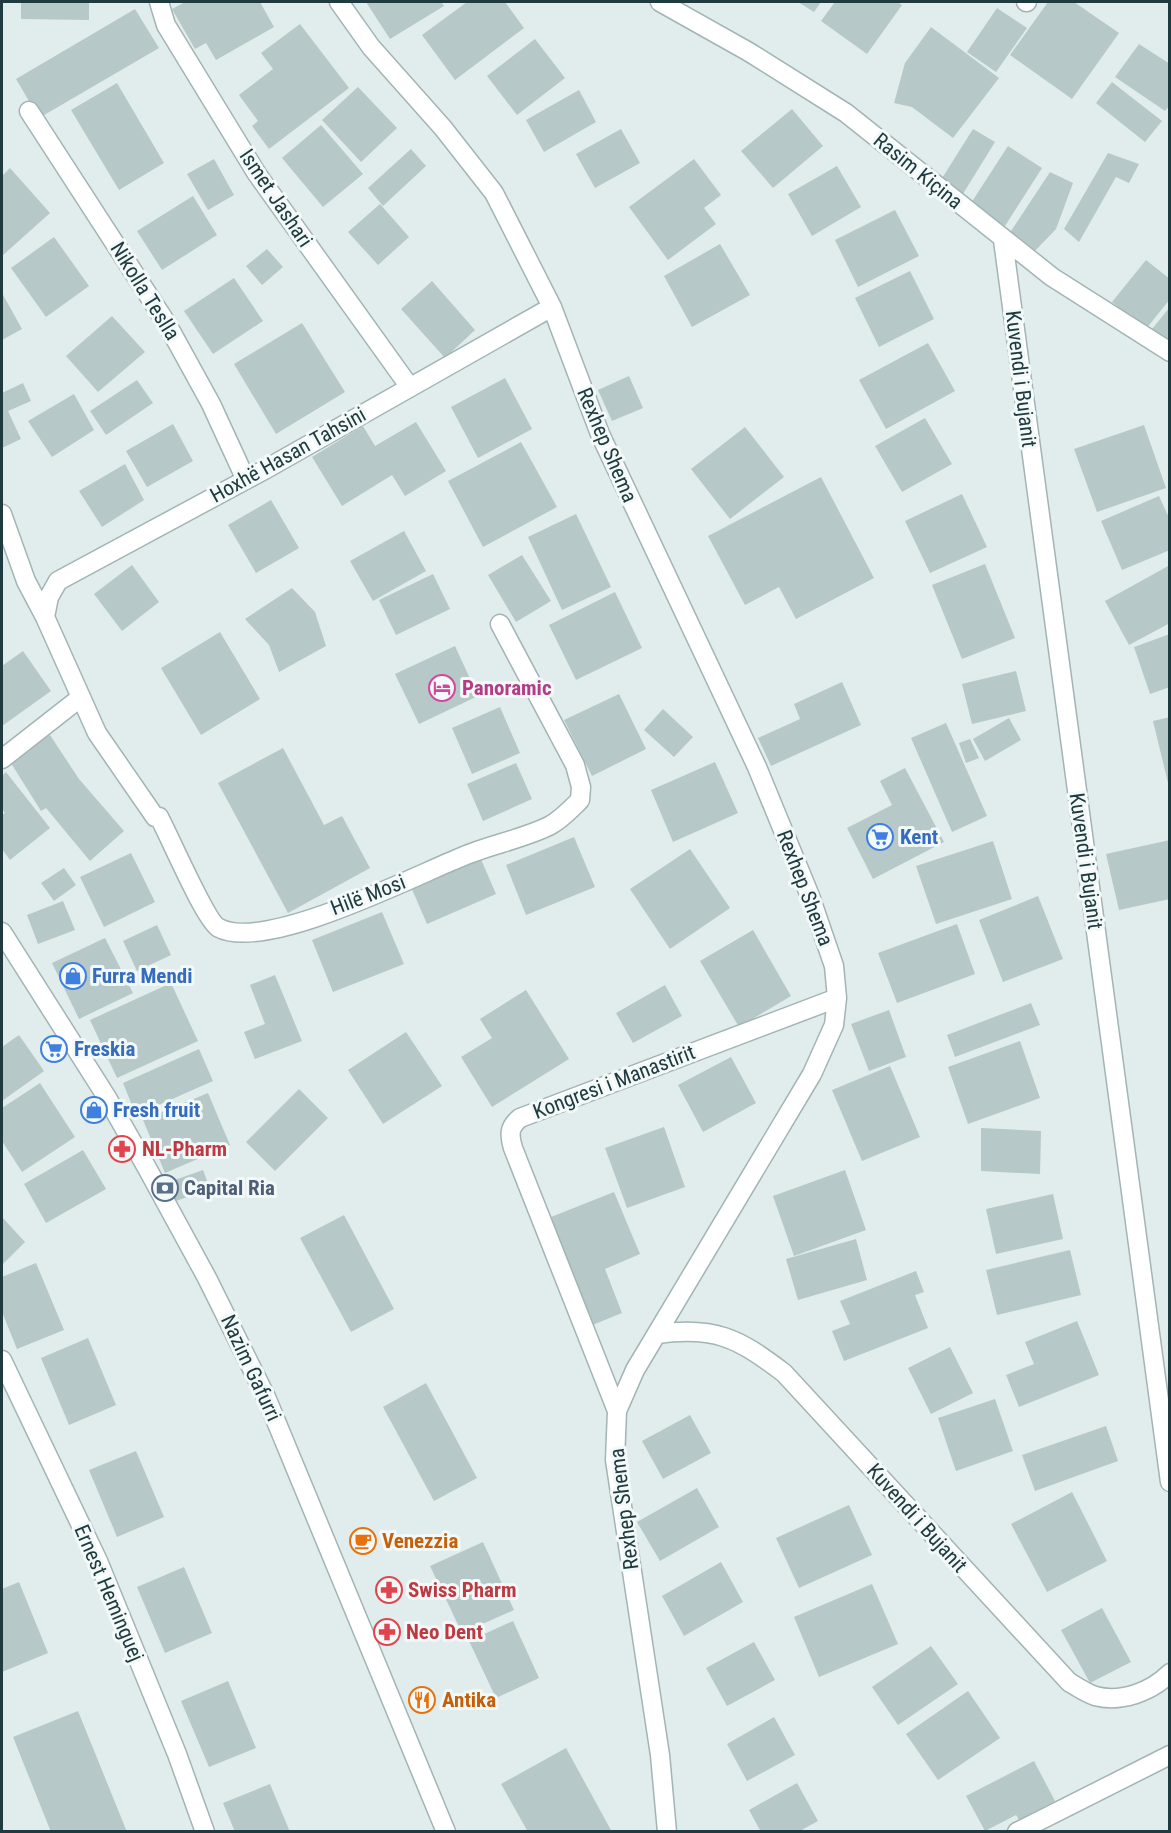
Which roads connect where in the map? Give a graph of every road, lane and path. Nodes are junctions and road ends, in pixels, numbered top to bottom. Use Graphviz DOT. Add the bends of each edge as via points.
graph roads {
  1 [pos="159,2"];
  2 [pos="339,2"];
  3 [pos="660,2"];
  4 [pos="29,111"];
  5 [pos="1003,240"];
  6 [pos="552,307"];
  7 [pos="1170,352"];
  8 [pos="409,387"];
  9 [pos="246,480"];
  10 [pos="2,514"];
  11 [pos="45,617"];
  12 [pos="500,624"];
  13 [pos="80,698"];
  14 [pos="2,759"];
  15 [pos="2,932"];
  16 [pos="837,998"];
  17 [pos="657,1334"];
  18 [pos="2,1360"];
  19 [pos="617,1411"];
  20 [pos="1170,1482"];
  21 [pos="1170,1673"];
  22 [pos="1170,1755"];
  23 [pos="205,1832"];
  24 [pos="446,1832"];
  25 [pos="667,1832"];
  26 [pos="1017,1832"];
  1 -- 8 [label="street, Ismet Jashari" via="166,25 257,174"];
  2 -- 6 [label="street, Rexhep Shema" via="371,47 444,128 494,193"];
  3 -- 5 [label="street, Rasim Kiçina" via="846,113"];
  4 -- 9 [label="street, Nikolla Teslla" via="167,324 212,404"];
  5 -- 7 [label="street, Rasim Kiçina" via="1052,277"];
  5 -- 20 [label="street, Kuvendi i Bujanit"];
  6 -- 8 [label="street, Hoxhë Hasan Tahsini"];
  6 -- 16 [label="street, Rexhep Shema" via="600,434 758,767 834,966"];
  8 -- 9 [label="street, Hoxhë Hasan Tahsini"];
  9 -- 11 [label="street, Hoxhë Hasan Tahsini" via="58,581 49,597"];
  10 -- 11 [label="street" via="26,581"];
  11 -- 13 [label="street"];
  12 -- 13 [label="street, Hilë Mosi" via="575,765 580,800 550,826 460,857 375,895 259,933 236,935 216,928 159,817 155,817 115,761"];
  13 -- 14 [label="street"];
  15 -- 24 [label="street, Nazim Gafurri" via="147,1168 266,1397"];
  16 -- 17 [label="street, Rexhep Shema" via="834,1024 812,1074"];
  16 -- 19 [label="street, Kongresi i Manastirit" via="520,1118 512,1125 509,1136 513,1148"];
  17 -- 19 [label="street, Rexhep Shema"];
  17 -- 21 [label="street, Kuvendi i Bujanit" via="687,1330 716,1333 752,1349 784,1373 1069,1682 1095,1696 1122,1698 1147,1691"];
  18 -- 23 [label="street, Ernest Heminguej" via="98,1561"];
  19 -- 25 [label="street, Rexhep Shema" via="615,1460 660,1755"];
  22 -- 26 [label="street"];
}
